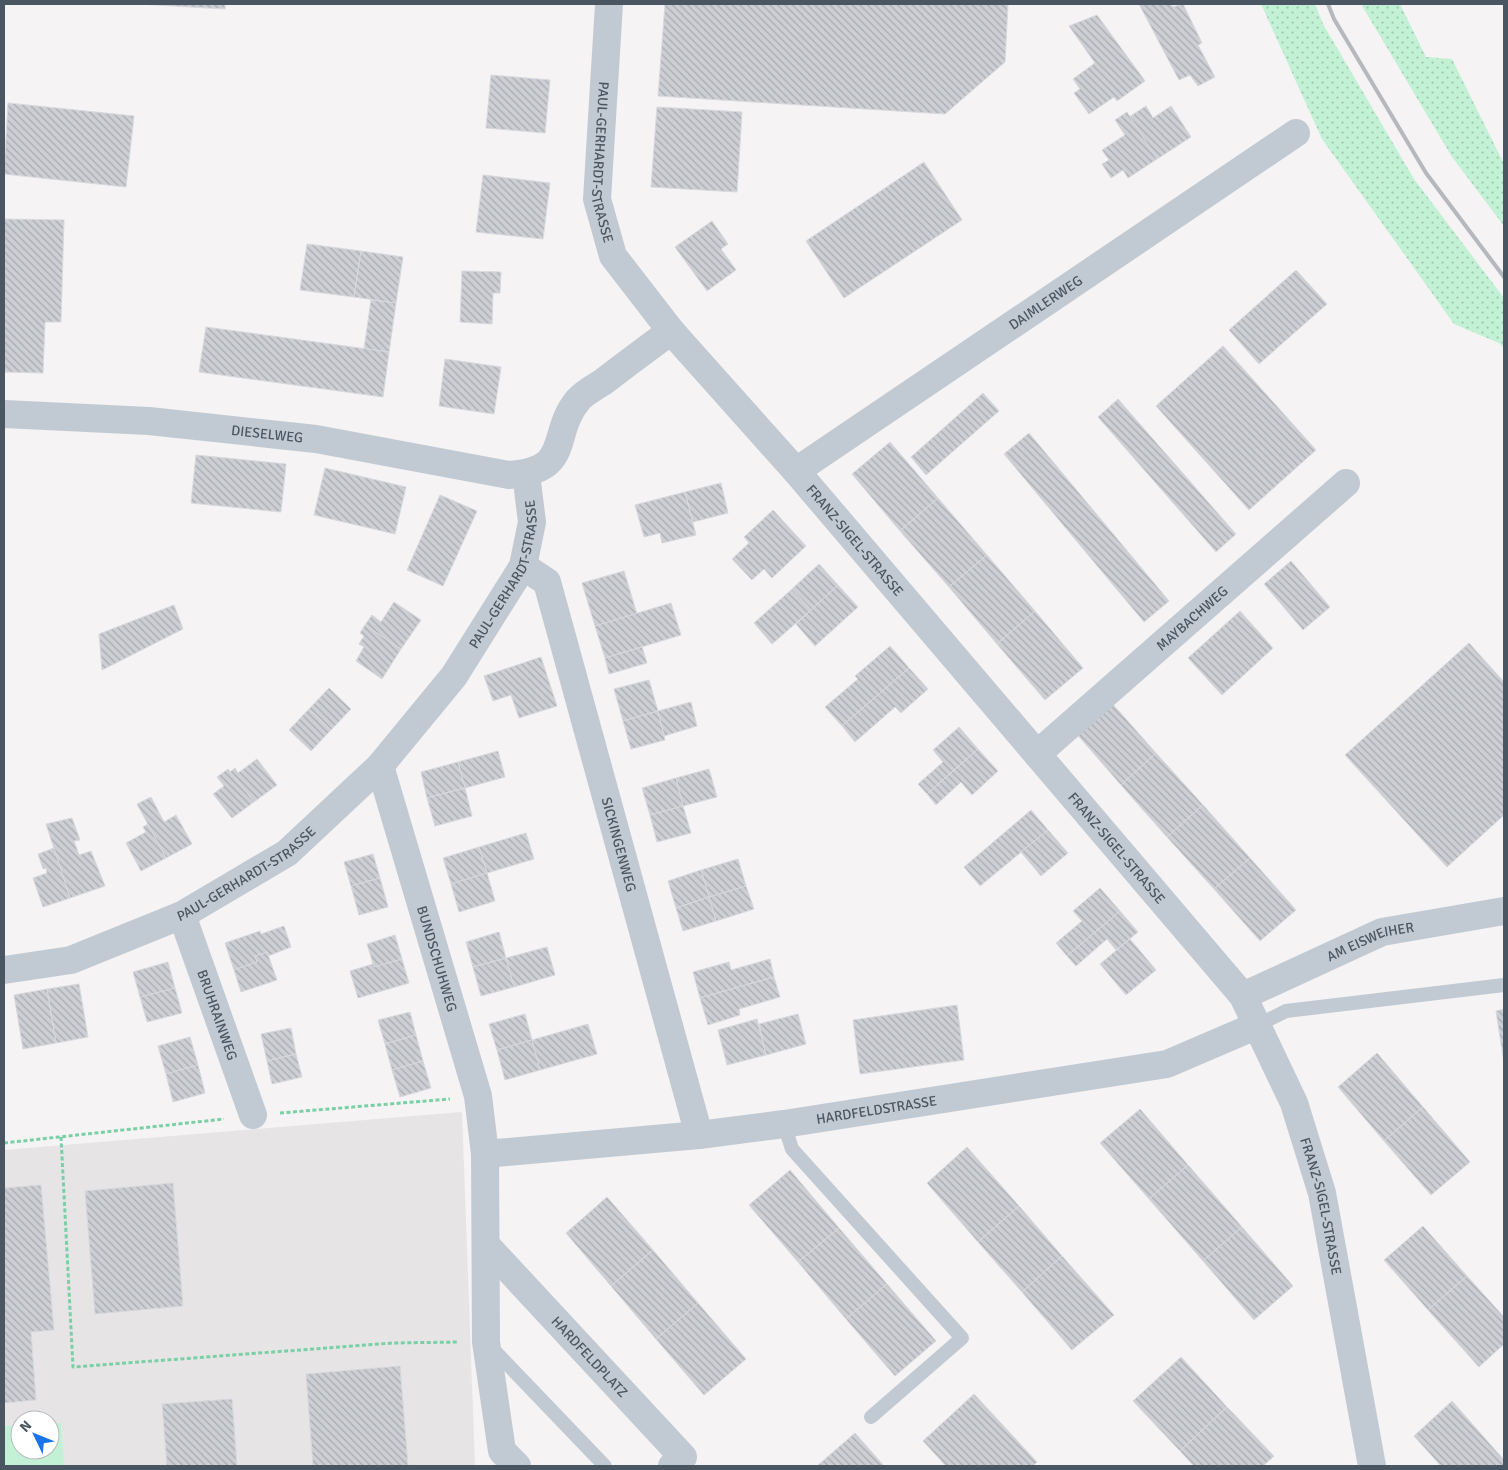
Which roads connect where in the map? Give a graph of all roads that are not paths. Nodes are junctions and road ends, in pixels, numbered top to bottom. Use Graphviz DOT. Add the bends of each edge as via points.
graph roads {
  1 [pos="609,4"];
  2 [pos="1296,132"];
  3 [pos="671,331"];
  4 [pos="4,414"];
  5 [pos="796,471"];
  6 [pos="526,474"];
  7 [pos="1346,483"];
  8 [pos="523,566"];
  9 [pos="1037,754"];
  10 [pos="380,766"];
  11 [pos="1504,911"];
  12 [pos="182,916"];
  13 [pos="4,970"];
  14 [pos="1504,985"];
  15 [pos="1243,996"];
  16 [pos="1258,1025"];
  17 [pos="253,1115"];
  18 [pos="784,1124"];
  19 [pos="699,1135"];
  20 [pos="485,1154"];
  21 [pos="488,1246"];
  22 [pos="486,1342"];
  23 [pos="871,1417"];
  24 [pos="516,1466"];
  25 [pos="605,1466"];
  26 [pos="672,1466"];
  27 [pos="1372,1466"];
  1 -- 3 [label="street, PAUL-GERHARDT-STRASSE" via="597,199 613,256"];
  2 -- 5 [label="street, DAIMLERWEG"];
  3 -- 5 [label="street, FRANZ-SIGEL-STRASSE"];
  3 -- 6 [label="street" via="578,400 565,426 560,447 550,462"];
  4 -- 6 [label="street, DIESELWEG" via="149,421 286,436 509,475"];
  5 -- 9 [label="street, FRANZ-SIGEL-STRASSE"];
  6 -- 8 [label="street, PAUL-GERHARDT-STRASSE" via="532,522"];
  7 -- 9 [label="street, MAYBACHWEG"];
  8 -- 10 [label="street, PAUL-GERHARDT-STRASSE" via="454,676"];
  8 -- 19 [label="street, SICKINGENWEG" via="547,582"];
  9 -- 15 [label="street, FRANZ-SIGEL-STRASSE"];
  10 -- 12 [label="street, PAUL-GERHARDT-STRASSE" via="287,853"];
  10 -- 20 [label="street, BUNDSCHUHWEG" via="478,1096"];
  11 -- 15 [label="street, AM EISWEIHER" via="1382,932"];
  12 -- 13 [label="street, PAUL-GERHARDT-STRASSE" via="71,960"];
  12 -- 17 [label="street, BRUHRAINWEG"];
  14 -- 16 [label="lane" via="1286,1011"];
  15 -- 16 [label="street, FRANZ-SIGEL-STRASSE"];
  16 -- 18 [label="street, HARDFELDSTRASSE" via="1167,1064"];
  16 -- 27 [label="street, FRANZ-SIGEL-STRASSE" via="1294,1103 1322,1193"];
  18 -- 19 [label="street, HARDFELDSTRASSE"];
  18 -- 23 [label="lane" via="792,1149 962,1338"];
  19 -- 20 [label="street, HARDFELDSTRASSE"];
  20 -- 21 [label="street"];
  21 -- 22 [label="street"];
  21 -- 26 [label="street, HARDFELDPLATZ" via="682,1457"];
  22 -- 24 [label="street" via="502,1451"];
  22 -- 25 [label="lane"];
}
